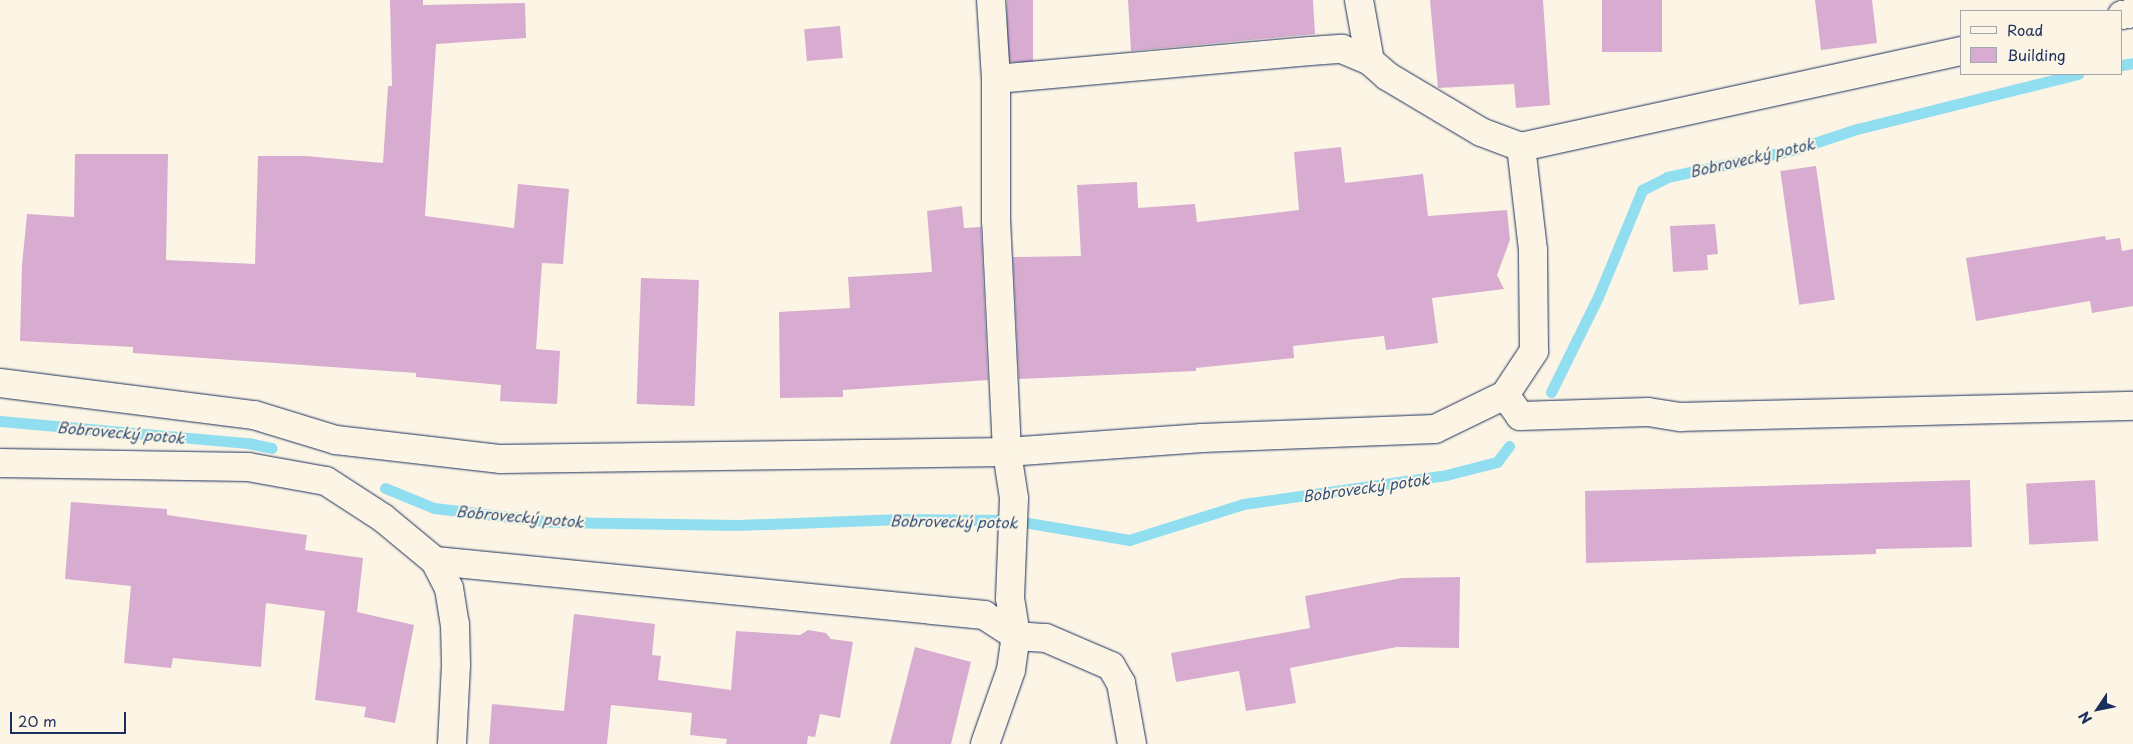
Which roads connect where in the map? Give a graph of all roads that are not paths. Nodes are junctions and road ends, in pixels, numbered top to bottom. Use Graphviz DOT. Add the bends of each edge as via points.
graph roads {
  1 [pos="991,0"];
  2 [pos="1359,0"];
  3 [pos="1960,51"];
  4 [pos="1370,62"];
  5 [pos="996,79"];
  6 [pos="1521,148"];
  7 [pos="0,383"];
  8 [pos="1505,395"];
  9 [pos="2133,406"];
  10 [pos="336,440"];
  11 [pos="1008,452"];
  12 [pos="0,463"];
  13 [pos="326,481"];
  14 [pos="435,561"];
  15 [pos="1016,636"];
  16 [pos="452,744"];
  17 [pos="985,744"];
  18 [pos="1132,744"];
  1 -- 5 [label="street"];
  2 -- 4 [label="street"];
  3 -- 6 [label="street"];
  4 -- 5 [label="street" via="1342,49"];
  4 -- 6 [label="street" via="1386,76 1481,132"];
  5 -- 11 [label="street" via="996,221"];
  6 -- 8 [label="street" via="1534,250 1534,351"];
  7 -- 10 [label="street" via="254,415"];
  8 -- 9 [label="street" via="1520,416 1648,412 1681,417"];
  8 -- 11 [label="street" via="1435,429 1202,438"];
  10 -- 11 [label="street" via="501,459"];
  10 -- 13 [label="street"];
  11 -- 15 [label="street" via="1014,498 1010,598"];
  12 -- 13 [label="street" via="248,467"];
  13 -- 14 [label="street" via="383,518"];
  14 -- 15 [label="street" via="984,615"];
  14 -- 16 [label="street" via="449,588 455,624"];
  15 -- 17 [label="street" via="1011,670"];
  15 -- 18 [label="street" via="1046,638 1111,666 1121,683"];
}
